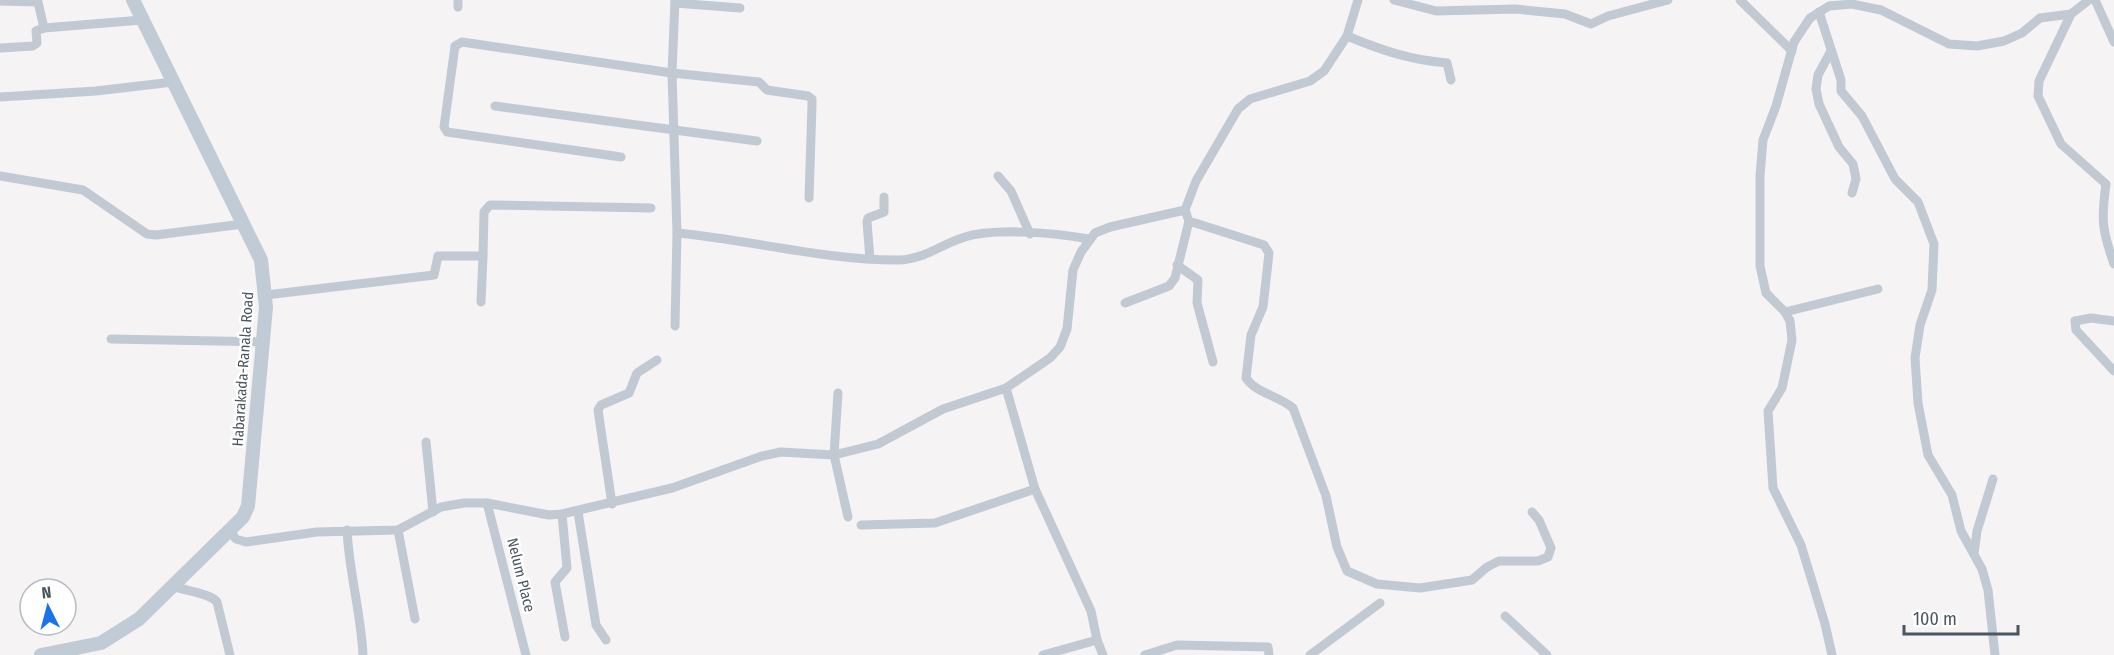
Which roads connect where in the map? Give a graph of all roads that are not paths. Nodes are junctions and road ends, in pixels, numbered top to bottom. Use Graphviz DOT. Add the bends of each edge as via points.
graph roads {
  1 [pos="133,0"];
  2 [pos="1358,0"];
  3 [pos="1394,0"];
  4 [pos="1668,0"];
  5 [pos="1740,0"];
  6 [pos="2089,0"];
  7 [pos="2095,0"];
  8 [pos="0,1"];
  9 [pos="675,2"];
  10 [pos="740,8"];
  11 [pos="1819,12"];
  12 [pos="2071,14"];
  13 [pos="142,20"];
  14 [pos="44,28"];
  15 [pos="1347,36"];
  16 [pos="2114,42"];
  17 [pos="0,48"];
  18 [pos="1792,51"];
  19 [pos="1832,51"];
  20 [pos="672,73"];
  21 [pos="1451,80"];
  22 [pos="173,82"];
  23 [pos="0,97"];
  24 [pos="495,106"];
  25 [pos="672,130"];
  26 [pos="757,141"];
  27 [pos="621,157"];
  28 [pos="0,176"];
  29 [pos="998,176"];
  30 [pos="1852,193"];
  31 [pos="884,196"];
  32 [pos="809,198"];
  33 [pos="651,208"];
  34 [pos="1185,210"];
  35 [pos="1189,221"];
  36 [pos="243,224"];
  37 [pos="677,233"];
  38 [pos="1030,234"];
  39 [pos="1089,239"];
  40 [pos="483,256"];
  41 [pos="870,259"];
  42 [pos="2114,264"];
  43 [pos="1177,265"];
  44 [pos="1878,289"];
  45 [pos="266,295"];
  46 [pos="481,302"];
  47 [pos="1125,303"];
  48 [pos="1785,312"];
  49 [pos="2114,321"];
  50 [pos="675,326"];
  51 [pos="111,339"];
  52 [pos="263,342"];
  53 [pos="657,360"];
  54 [pos="1213,362"];
  55 [pos="2114,371"];
  56 [pos="1006,388"];
  57 [pos="838,393"];
  58 [pos="426,442"];
  59 [pos="834,455"];
  60 [pos="1993,479"];
  61 [pos="1035,489"];
  62 [pos="487,503"];
  63 [pos="612,504"];
  64 [pos="433,512"];
  65 [pos="578,512"];
  66 [pos="1532,512"];
  67 [pos="562,514"];
  68 [pos="848,517"];
  69 [pos="861,525"];
  70 [pos="229,530"];
  71 [pos="348,530"];
  72 [pos="398,530"];
  73 [pos="1974,554"];
  74 [pos="173,586"];
  75 [pos="1380,603"];
  76 [pos="1505,616"];
  77 [pos="415,619"];
  78 [pos="565,637"];
  79 [pos="606,640"];
  80 [pos="1097,640"];
  81 [pos="78,652"];
  82 [pos="41,655"];
  83 [pos="230,655"];
  84 [pos="363,655"];
  85 [pos="526,655"];
  86 [pos="1043,655"];
  87 [pos="1103,655"];
  88 [pos="1145,655"];
  89 [pos="1269,655"];
  90 [pos="1310,655"];
  91 [pos="1547,655"];
  92 [pos="1832,655"];
  93 [pos="1995,655"];
  1 -- 13 [label="main road, Habarakada-Ranala Road"];
  2 -- 15 [label="street"];
  3 -- 4 [label="street" via="1436,11 1515,9 1565,14 1591,24"];
  5 -- 18 [label="street"];
  6 -- 12 [label="street"];
  7 -- 16 [label="street"];
  8 -- 14 [label="street" via="38,2"];
  9 -- 10 [label="street"];
  9 -- 20 [label="street"];
  11 -- 12 [label="street" via="1829,6 1852,4 1881,10 1949,44 1977,46 2022,33 2040,18"];
  11 -- 18 [label="street" via="1810,18"];
  11 -- 19 [label="street"];
  12 -- 42 [label="street" via="2039,81 2038,96 2061,144 2106,184 2103,232"];
  13 -- 14 [label="street"];
  13 -- 22 [label="main road, Habarakada-Ranala Road"];
  14 -- 17 [label="street" via="36,31 37,42 33,46"];
  15 -- 21 [label="street" via="1391,54 1447,63"];
  15 -- 34 [label="street" via="1324,71 1310,81 1244,102 1230,118"];
  18 -- 48 [label="street" via="1763,140 1760,176 1760,266 1766,293"];
  19 -- 30 [label="street" via="1818,75 1816,89 1839,147 1853,164 1856,179"];
  19 -- 73 [label="street" via="1841,91 1862,116 1895,179 1918,202 1934,244 1932,290 1920,325 1916,358 1918,402 1928,455 1952,495 1961,531"];
  20 -- 25 [label="street"];
  20 -- 27 [label="street" via="462,42 455,46 444,127 447,132"];
  20 -- 32 [label="street" via="759,82 767,90 812,99"];
  22 -- 23 [label="street"];
  22 -- 36 [label="main road, Habarakada-Ranala Road"];
  24 -- 25 [label="street"];
  25 -- 26 [label="street"];
  25 -- 37 [label="street"];
  28 -- 36 [label="street" via="83,190 147,234"];
  29 -- 38 [label="street" via="1011,191"];
  31 -- 41 [label="street" via="884,212 867,222"];
  33 -- 40 [label="street" via="490,205 484,212"];
  34 -- 35 [label="street"];
  34 -- 39 [label="street" via="1110,227"];
  35 -- 43 [label="street"];
  35 -- 66 [label="street" via="1264,245 1269,252 1263,307 1251,335 1246,378 1252,387 1283,399 1293,408 1326,496 1337,547 1347,571 1377,584 1420,588 1472,580 1499,561 1538,561 1548,557 1551,548"];
  36 -- 45 [label="main road, Habarakada-Ranala Road" via="261,260"];
  37 -- 41 [label="street"];
  37 -- 50 [label="street"];
  38 -- 39 [label="street"];
  38 -- 41 [label="street" via="981,233 909,260"];
  39 -- 56 [label="street" via="1073,270 1060,347"];
  40 -- 45 [label="street" via="438,256 434,275"];
  40 -- 46 [label="street"];
  43 -- 47 [label="street" via="1169,286"];
  43 -- 54 [label="street" via="1198,280 1197,303"];
  44 -- 48 [label="street"];
  45 -- 52 [label="main road, Habarakada-Ranala Road"];
  48 -- 92 [label="street" via="1792,340 1789,361 1782,388 1768,411 1773,488 1801,544"];
  49 -- 55 [label="street" via="2075,321 2076,330"];
  51 -- 52 [label="street"];
  52 -- 70 [label="main road, Habarakada-Ranala Road" via="248,506"];
  53 -- 63 [label="street" via="637,373 629,393 598,410"];
  56 -- 59 [label="street" via="944,409 878,444"];
  56 -- 61 [label="street"];
  57 -- 59 [label="street"];
  58 -- 64 [label="street"];
  59 -- 63 [label="street" via="781,452 762,456 672,488"];
  59 -- 68 [label="street"];
  60 -- 73 [label="street"];
  61 -- 69 [label="street" via="935,523"];
  61 -- 80 [label="street" via="1091,611"];
  62 -- 64 [label="street" via="464,503"];
  62 -- 67 [label="street"];
  62 -- 85 [label="street, Nelum Place"];
  63 -- 65 [label="street"];
  64 -- 72 [label="street"];
  65 -- 67 [label="street"];
  65 -- 79 [label="street" via="596,625"];
  67 -- 78 [label="street" via="567,568 555,582"];
  70 -- 71 [label="street" via="236,539 246,542"];
  70 -- 74 [label="main road, Habarakada-Ranala Road"];
  71 -- 72 [label="street"];
  71 -- 84 [label="street"];
  72 -- 77 [label="street"];
  73 -- 93 [label="street" via="1988,590"];
  74 -- 81 [label="main road, Habarakada-Ranala Road" via="139,619 101,643"];
  74 -- 83 [label="street" via="214,598"];
  75 -- 90 [label="street"];
  76 -- 91 [label="street"];
  80 -- 86 [label="street"];
  80 -- 87 [label="street"];
  81 -- 82 [label="main road, Habarakada-Ranala Road"];
  88 -- 89 [label="street" via="1177,645 1268,647"];
}
